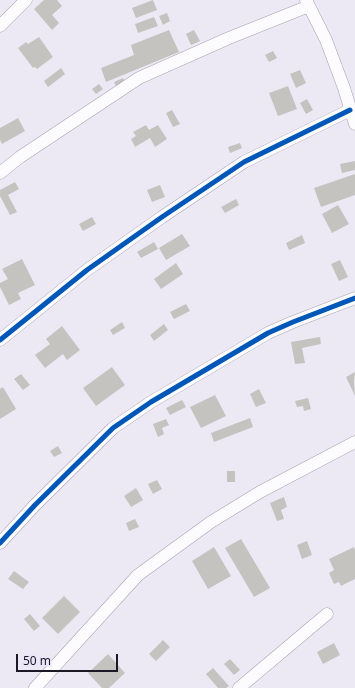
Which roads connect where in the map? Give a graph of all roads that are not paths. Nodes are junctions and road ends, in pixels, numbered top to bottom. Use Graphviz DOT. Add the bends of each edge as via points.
graph roads {
  1 [pos="26,0"];
  2 [pos="308,3"];
  3 [pos="0,26"];
  4 [pos="350,110"];
  5 [pos="355,124"];
  6 [pos="0,173"];
  7 [pos="355,298"];
  8 [pos="0,340"];
  9 [pos="355,442"];
  10 [pos="0,543"];
  11 [pos="327,614"];
  12 [pos="35,688"];
  13 [pos="239,688"];
  1 -- 3 [label="street"];
  2 -- 4 [label="street" via="326,40"];
  2 -- 6 [label="street" via="139,78"];
  4 -- 5 [label="street"];
  4 -- 8 [label="street" via="244,162 87,270"];
  7 -- 10 [label="street" via="268,334 151,402 113,428"];
  9 -- 12 [label="street" via="260,492 211,522 138,575"];
  11 -- 13 [label="street"];
}
